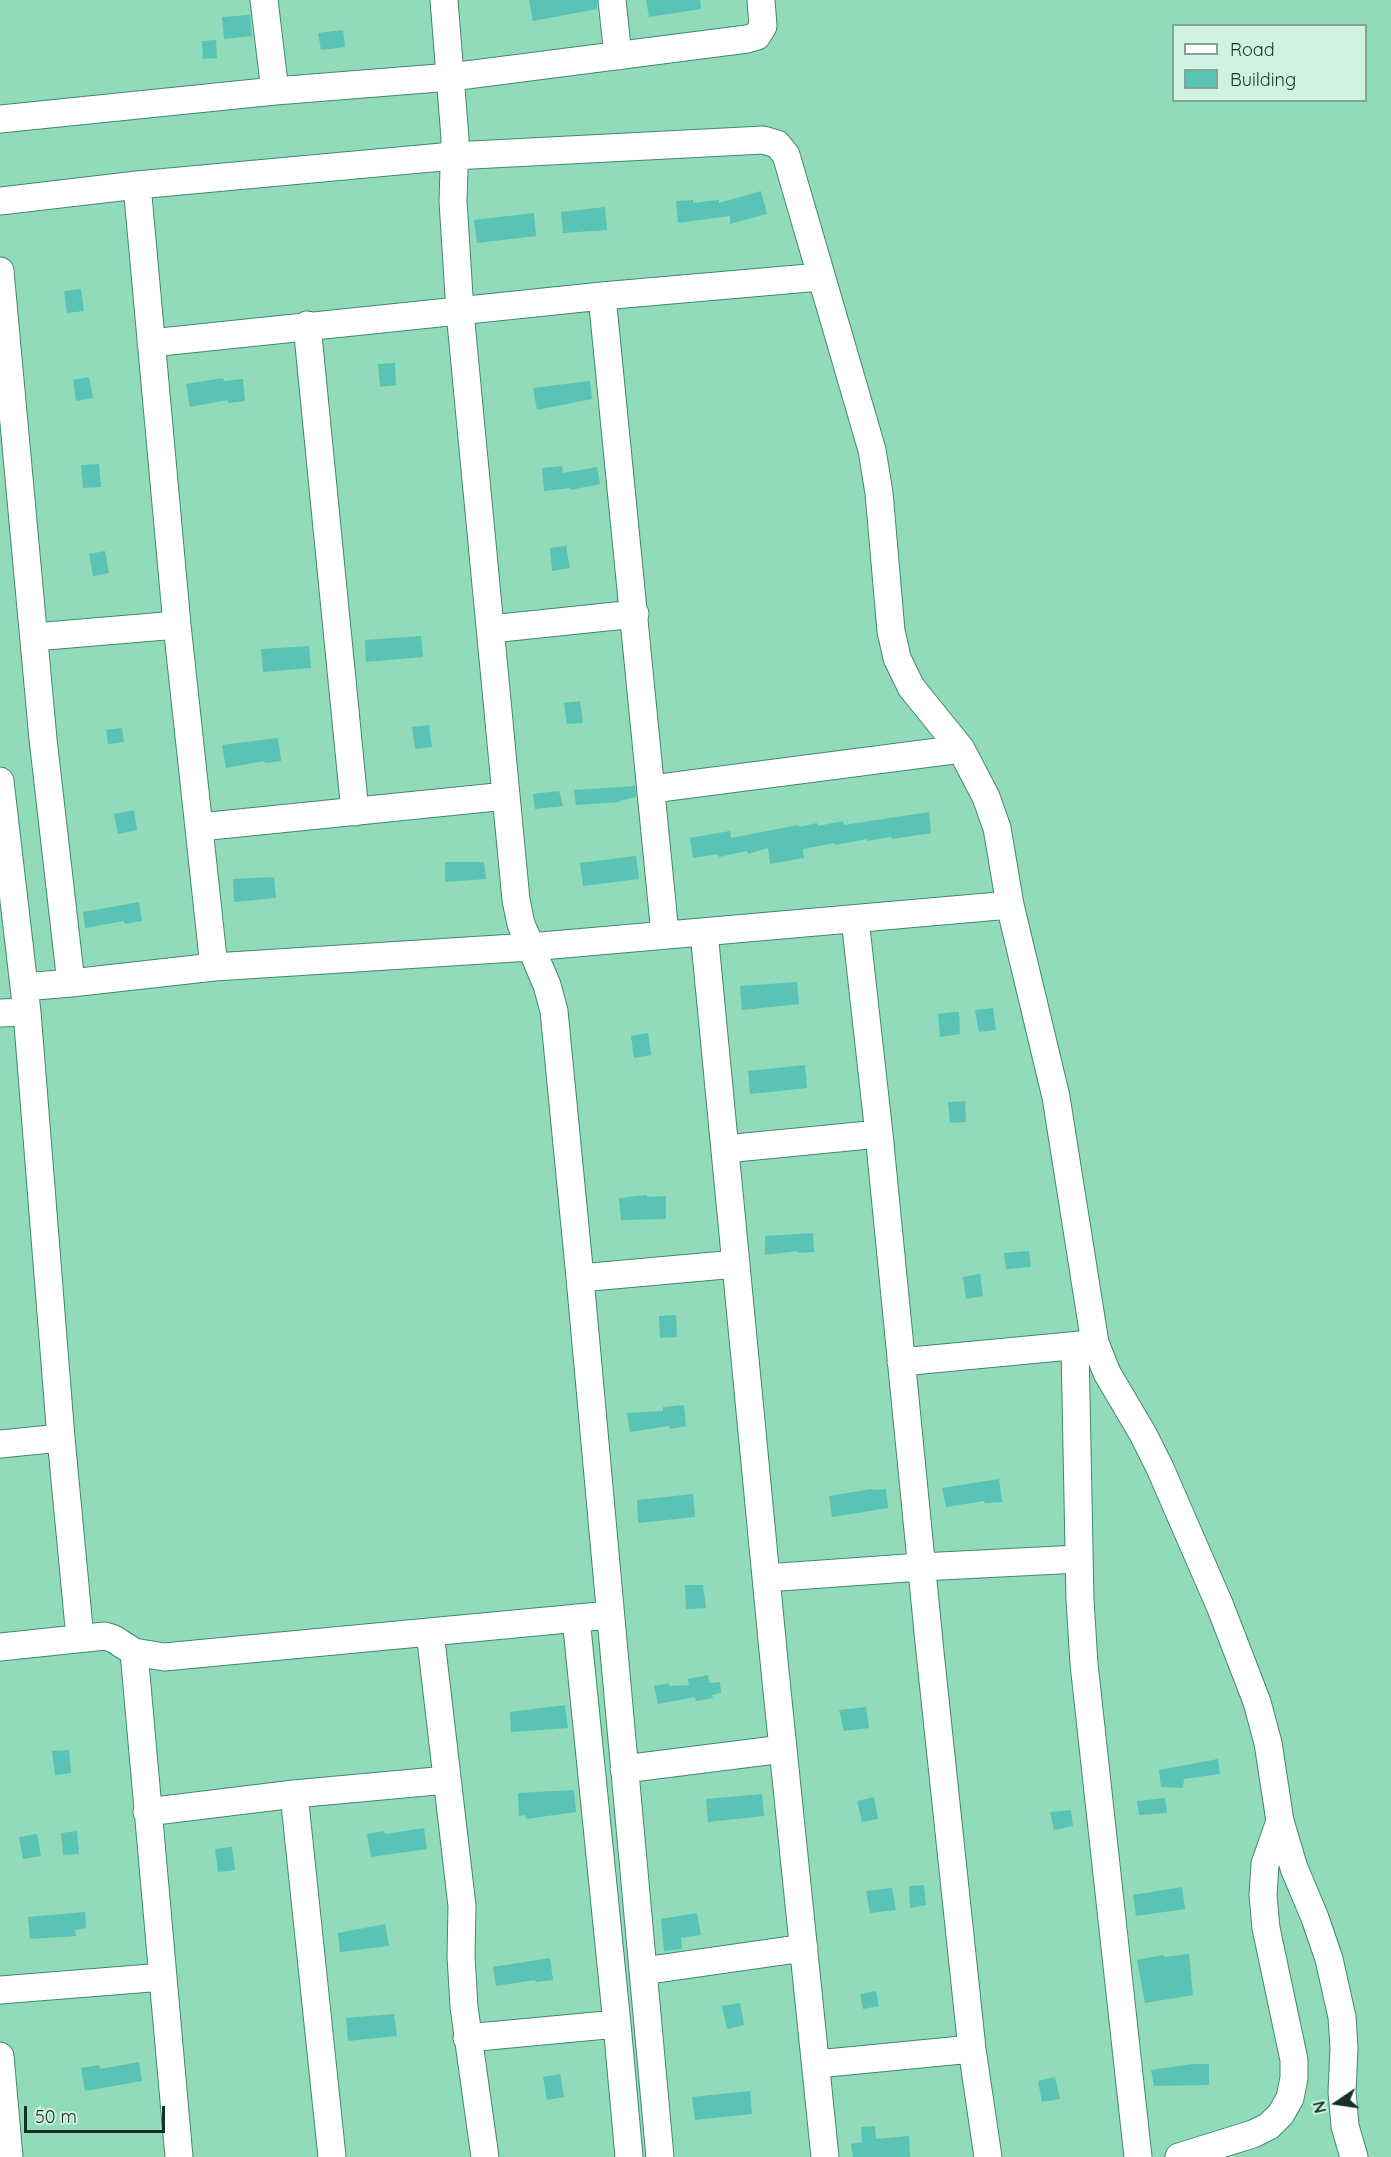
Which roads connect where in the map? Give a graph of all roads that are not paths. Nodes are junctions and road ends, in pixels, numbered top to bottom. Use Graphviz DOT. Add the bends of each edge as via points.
graph roads {
  1 [pos="264,0"];
  2 [pos="444,0"];
  3 [pos="612,0"];
  4 [pos="760,0"];
  5 [pos="618,56"];
  6 [pos="451,77"];
  7 [pos="275,91"];
  8 [pos="0,119"];
  9 [pos="453,156"];
  10 [pos="137,185"];
  11 [pos="0,201"];
  12 [pos="0,272"];
  13 [pos="820,277"];
  14 [pos="602,296"];
  15 [pos="460,312"];
  16 [pos="307,325"];
  17 [pos="151,343"];
  18 [pos="635,614"];
  19 [pos="177,624"];
  20 [pos="491,628"];
  21 [pos="34,637"];
  22 [pos="961,749"];
  23 [pos="0,781"];
  24 [pos="652,789"];
  25 [pos="506,796"];
  26 [pos="355,812"];
  27 [pos="200,826"];
  28 [pos="1010,905"];
  29 [pos="855,919"];
  30 [pos="704,932"];
  31 [pos="665,934"];
  32 [pos="530,946"];
  33 [pos="214,968"];
  34 [pos="71,983"];
  35 [pos="25,1000"];
  36 [pos="0,1013"];
  37 [pos="879,1134"];
  38 [pos="725,1149"];
  39 [pos="736,1264"];
  40 [pos="580,1278"];
  41 [pos="1085,1345"];
  42 [pos="901,1362"];
  43 [pos="61,1438"];
  44 [pos="0,1444"];
  45 [pos="1079,1559"];
  46 [pos="921,1567"];
  47 [pos="766,1578"];
  48 [pos="610,1615"];
  49 [pos="576,1618"];
  50 [pos="430,1632"];
  51 [pos="80,1638"];
  52 [pos="0,1647"];
  53 [pos="134,1652"];
  54 [pos="783,1749"];
  55 [pos="624,1769"];
  56 [pos="447,1780"];
  57 [pos="294,1794"];
  58 [pos="147,1812"];
  59 [pos="1280,1821"];
  60 [pos="804,1948"];
  61 [pos="643,1971"];
  62 [pos="162,1977"];
  63 [pos="0,1990"];
  64 [pos="617,2024"];
  65 [pos="467,2038"];
  66 [pos="972,2049"];
  67 [pos="0,2056"];
  68 [pos="816,2064"];
  69 [pos="6,2157"];
  70 [pos="179,2157"];
  71 [pos="332,2157"];
  72 [pos="485,2157"];
  73 [pos="628,2157"];
  74 [pos="660,2157"];
  75 [pos="825,2157"];
  76 [pos="988,2157"];
  77 [pos="1138,2157"];
  78 [pos="1179,2157"];
  79 [pos="1354,2157"];
  1 -- 7 [label="street"];
  2 -- 6 [label="street"];
  3 -- 5 [label="street"];
  4 -- 5 [label="street" via="763,26 752,38"];
  5 -- 6 [label="street"];
  6 -- 7 [label="street"];
  6 -- 9 [label="street"];
  7 -- 8 [label="street"];
  9 -- 10 [label="street"];
  9 -- 13 [label="street" via="763,140 777,144 786,155"];
  9 -- 15 [label="street"];
  10 -- 11 [label="street"];
  10 -- 17 [label="street"];
  12 -- 21 [label="street"];
  13 -- 14 [label="street"];
  13 -- 22 [label="street" via="872,450 897,658 911,687"];
  14 -- 15 [label="street"];
  14 -- 18 [label="street"];
  15 -- 16 [label="street"];
  15 -- 20 [label="street"];
  16 -- 17 [label="street"];
  16 -- 26 [label="street"];
  17 -- 19 [label="street"];
  18 -- 20 [label="street"];
  18 -- 24 [label="street"];
  19 -- 21 [label="street"];
  19 -- 27 [label="street"];
  20 -- 25 [label="street"];
  21 -- 34 [label="street"];
  22 -- 24 [label="street"];
  22 -- 28 [label="street" via="997,828"];
  23 -- 35 [label="street"];
  24 -- 31 [label="street"];
  25 -- 26 [label="street"];
  25 -- 32 [label="street" via="516,900"];
  26 -- 27 [label="street"];
  27 -- 33 [label="street"];
  28 -- 29 [label="street"];
  28 -- 41 [label="street" via="1056,1097"];
  29 -- 30 [label="street"];
  29 -- 37 [label="street"];
  30 -- 31 [label="street"];
  30 -- 38 [label="street"];
  31 -- 32 [label="street"];
  32 -- 33 [label="street"];
  32 -- 40 [label="street" via="554,1011"];
  33 -- 34 [label="street"];
  34 -- 35 [label="street"];
  35 -- 36 [label="street"];
  35 -- 43 [label="street"];
  37 -- 38 [label="street"];
  37 -- 42 [label="street"];
  38 -- 39 [label="street"];
  39 -- 40 [label="street"];
  39 -- 47 [label="street"];
  40 -- 48 [label="street"];
  41 -- 42 [label="street"];
  41 -- 45 [label="street"];
  41 -- 59 [label="street" via="1107,1373 1160,1468 1242,1662 1268,1743"];
  42 -- 46 [label="street"];
  43 -- 44 [label="street"];
  43 -- 51 [label="street"];
  45 -- 46 [label="street"];
  45 -- 77 [label="street" via="1084,1664"];
  46 -- 47 [label="street"];
  46 -- 66 [label="street"];
  47 -- 54 [label="street"];
  48 -- 49 [label="street"];
  48 -- 55 [label="street"];
  49 -- 50 [label="street"];
  49 -- 64 [label="street"];
  50 -- 53 [label="street" via="164,1657"];
  50 -- 56 [label="street"];
  51 -- 52 [label="street"];
  51 -- 53 [label="street" via="105,1636"];
  53 -- 58 [label="street"];
  54 -- 55 [label="street"];
  54 -- 60 [label="street"];
  55 -- 61 [label="street"];
  56 -- 57 [label="street"];
  56 -- 65 [label="street" via="462,1906"];
  57 -- 58 [label="street"];
  57 -- 71 [label="street"];
  58 -- 62 [label="street"];
  59 -- 78 [label="street" via="1265,1864 1263,1895 1266,1928 1294,2060 1290,2098 1269,2126"];
  59 -- 79 [label="street" via="1332,1971 1342,2017 1345,2126"];
  60 -- 61 [label="street"];
  60 -- 68 [label="street"];
  61 -- 74 [label="street"];
  62 -- 63 [label="street"];
  62 -- 70 [label="street"];
  64 -- 65 [label="street"];
  64 -- 73 [label="street"];
  65 -- 72 [label="street"];
  66 -- 68 [label="street"];
  66 -- 76 [label="street"];
  67 -- 69 [label="street"];
  68 -- 75 [label="street"];
}
